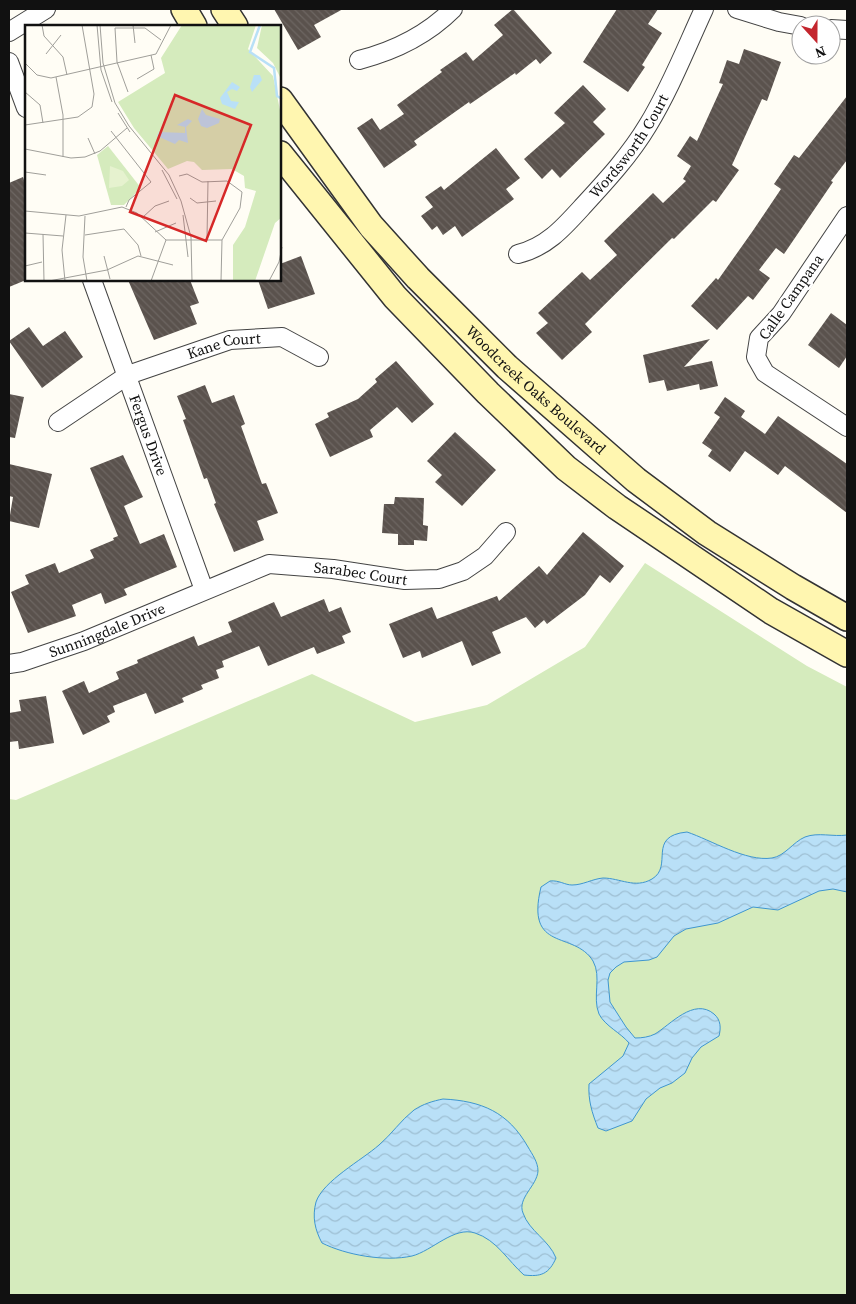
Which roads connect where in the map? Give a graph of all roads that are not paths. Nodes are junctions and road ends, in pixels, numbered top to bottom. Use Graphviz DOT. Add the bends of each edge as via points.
graph roads {
  1 [pos="46,9"];
  2 [pos="184,9"];
  3 [pos="224,9"];
  4 [pos="453,9"];
  5 [pos="704,9"];
  6 [pos="737,9"];
  7 [pos="791,24"];
  8 [pos="193,25"];
  9 [pos="234,25"];
  10 [pos="9,32"];
  11 [pos="359,60"];
  12 [pos="9,62"];
  13 [pos="281,101"];
  14 [pos="25,105"];
  15 [pos="281,155"];
  16 [pos="847,216"];
  17 [pos="518,254"];
  18 [pos="92,281"];
  19 [pos="319,357"];
  20 [pos="128,375"];
  21 [pos="58,422"];
  22 [pos="847,427"];
  23 [pos="506,532"];
  24 [pos="204,590"];
  25 [pos="847,618"];
  26 [pos="847,654"];
  27 [pos="9,664"];
  1 -- 10 [label="street"];
  2 -- 8 [label="main road"];
  3 -- 9 [label="main road"];
  4 -- 11 [label="street" via="406,43 389,52"];
  5 -- 17 [label="street, Wordsworth Court" via="666,91 630,152 561,230 532,251"];
  6 -- 7 [label="street"];
  12 -- 14 [label="street"];
  13 -- 25 [label="main road, Woodcreek Oaks Boulevard" via="371,226 507,368 636,480 700,528"];
  15 -- 26 [label="main road" via="395,296 566,468 617,507 771,611"];
  16 -- 22 [label="street, Calle Campana" via="781,314 759,338 756,357 765,374"];
  18 -- 20 [label="street, Fergus Drive"];
  19 -- 20 [label="street, Kane Court" via="282,337 230,340"];
  20 -- 21 [label="street, Kane Court"];
  20 -- 24 [label="street, Fergus Drive"];
  23 -- 24 [label="street, Sarabec Court" via="485,556 463,571 439,579 405,580 333,569 269,564"];
  24 -- 27 [label="street, Sunningdale Drive" via="84,641"];
}
